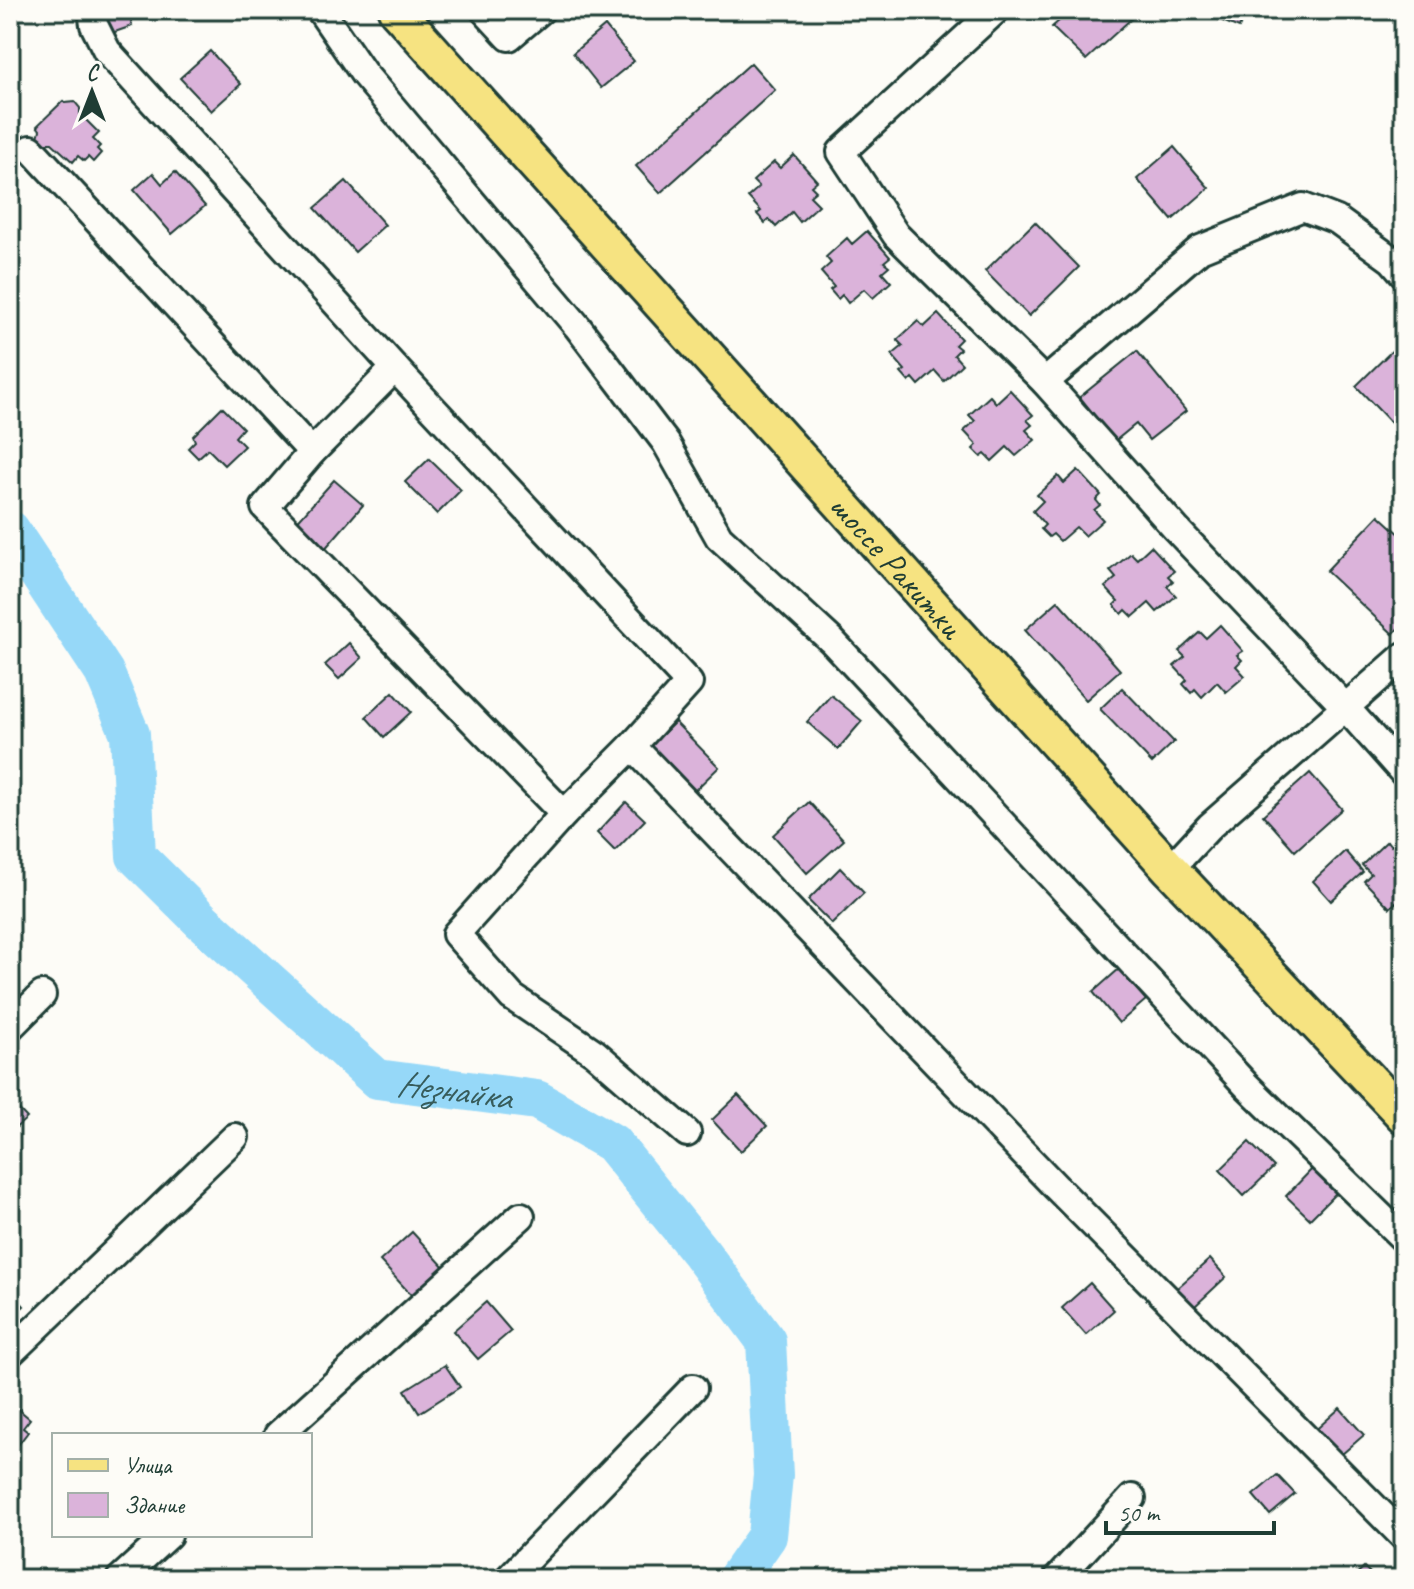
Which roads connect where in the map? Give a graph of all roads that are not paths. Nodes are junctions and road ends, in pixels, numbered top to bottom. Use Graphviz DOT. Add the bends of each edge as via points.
graph roads {
  1 [pos="92,10"];
  2 [pos="320,10"];
  3 [pos="396,10"];
  4 [pos="484,10"];
  5 [pos="541,10"];
  6 [pos="996,10"];
  7 [pos="31,149"];
  8 [pos="1404,274"];
  9 [pos="395,368"];
  10 [pos="1045,382"];
  11 [pos="312,452"];
  12 [pos="1404,656"];
  13 [pos="1346,708"];
  14 [pos="632,746"];
  15 [pos="1404,773"];
  16 [pos="564,814"];
  17 [pos="1170,869"];
  18 [pos="42,995"];
  19 [pos="10,1027"];
  20 [pos="1404,1116"];
  21 [pos="687,1133"];
  22 [pos="235,1137"];
  23 [pos="521,1216"];
  24 [pos="1404,1239"];
  25 [pos="10,1353"];
  26 [pos="693,1388"];
  27 [pos="280,1433"];
  28 [pos="1132,1498"];
  29 [pos="166,1537"];
  30 [pos="1404,1537"];
  31 [pos="120,1579"];
  32 [pos="508,1579"];
  33 [pos="1057,1579"];
  1 -- 9 [label="street" via="107,51"];
  2 -- 24 [label="street" via="364,74 577,326 648,419 719,537 832,641 1247,1086"];
  3 -- 17 [label="main road, шоссе Ракитки"];
  4 -- 5 [label="street" via="509,37"];
  6 -- 10 [label="street" via="841,152 896,235"];
  7 -- 11 [label="street"];
  8 -- 10 [label="street" via="1337,220 1303,207 1200,249"];
  9 -- 11 [label="street"];
  9 -- 14 [label="street" via="689,683"];
  10 -- 13 [label="street"];
  11 -- 16 [label="street" via="265,507"];
  12 -- 13 [label="street"];
  13 -- 15 [label="street"];
  13 -- 17 [label="street" via="1210,826"];
  14 -- 16 [label="street"];
  14 -- 30 [label="street" via="1055,1186"];
  16 -- 21 [label="street" via="456,934 512,997 595,1053"];
  17 -- 20 [label="main road, шоссе Ракитки"];
  18 -- 19 [label="street"];
  22 -- 25 [label="street"];
  23 -- 27 [label="street"];
  26 -- 32 [label="street"];
  28 -- 33 [label="street"];
  29 -- 31 [label="street"];
}
